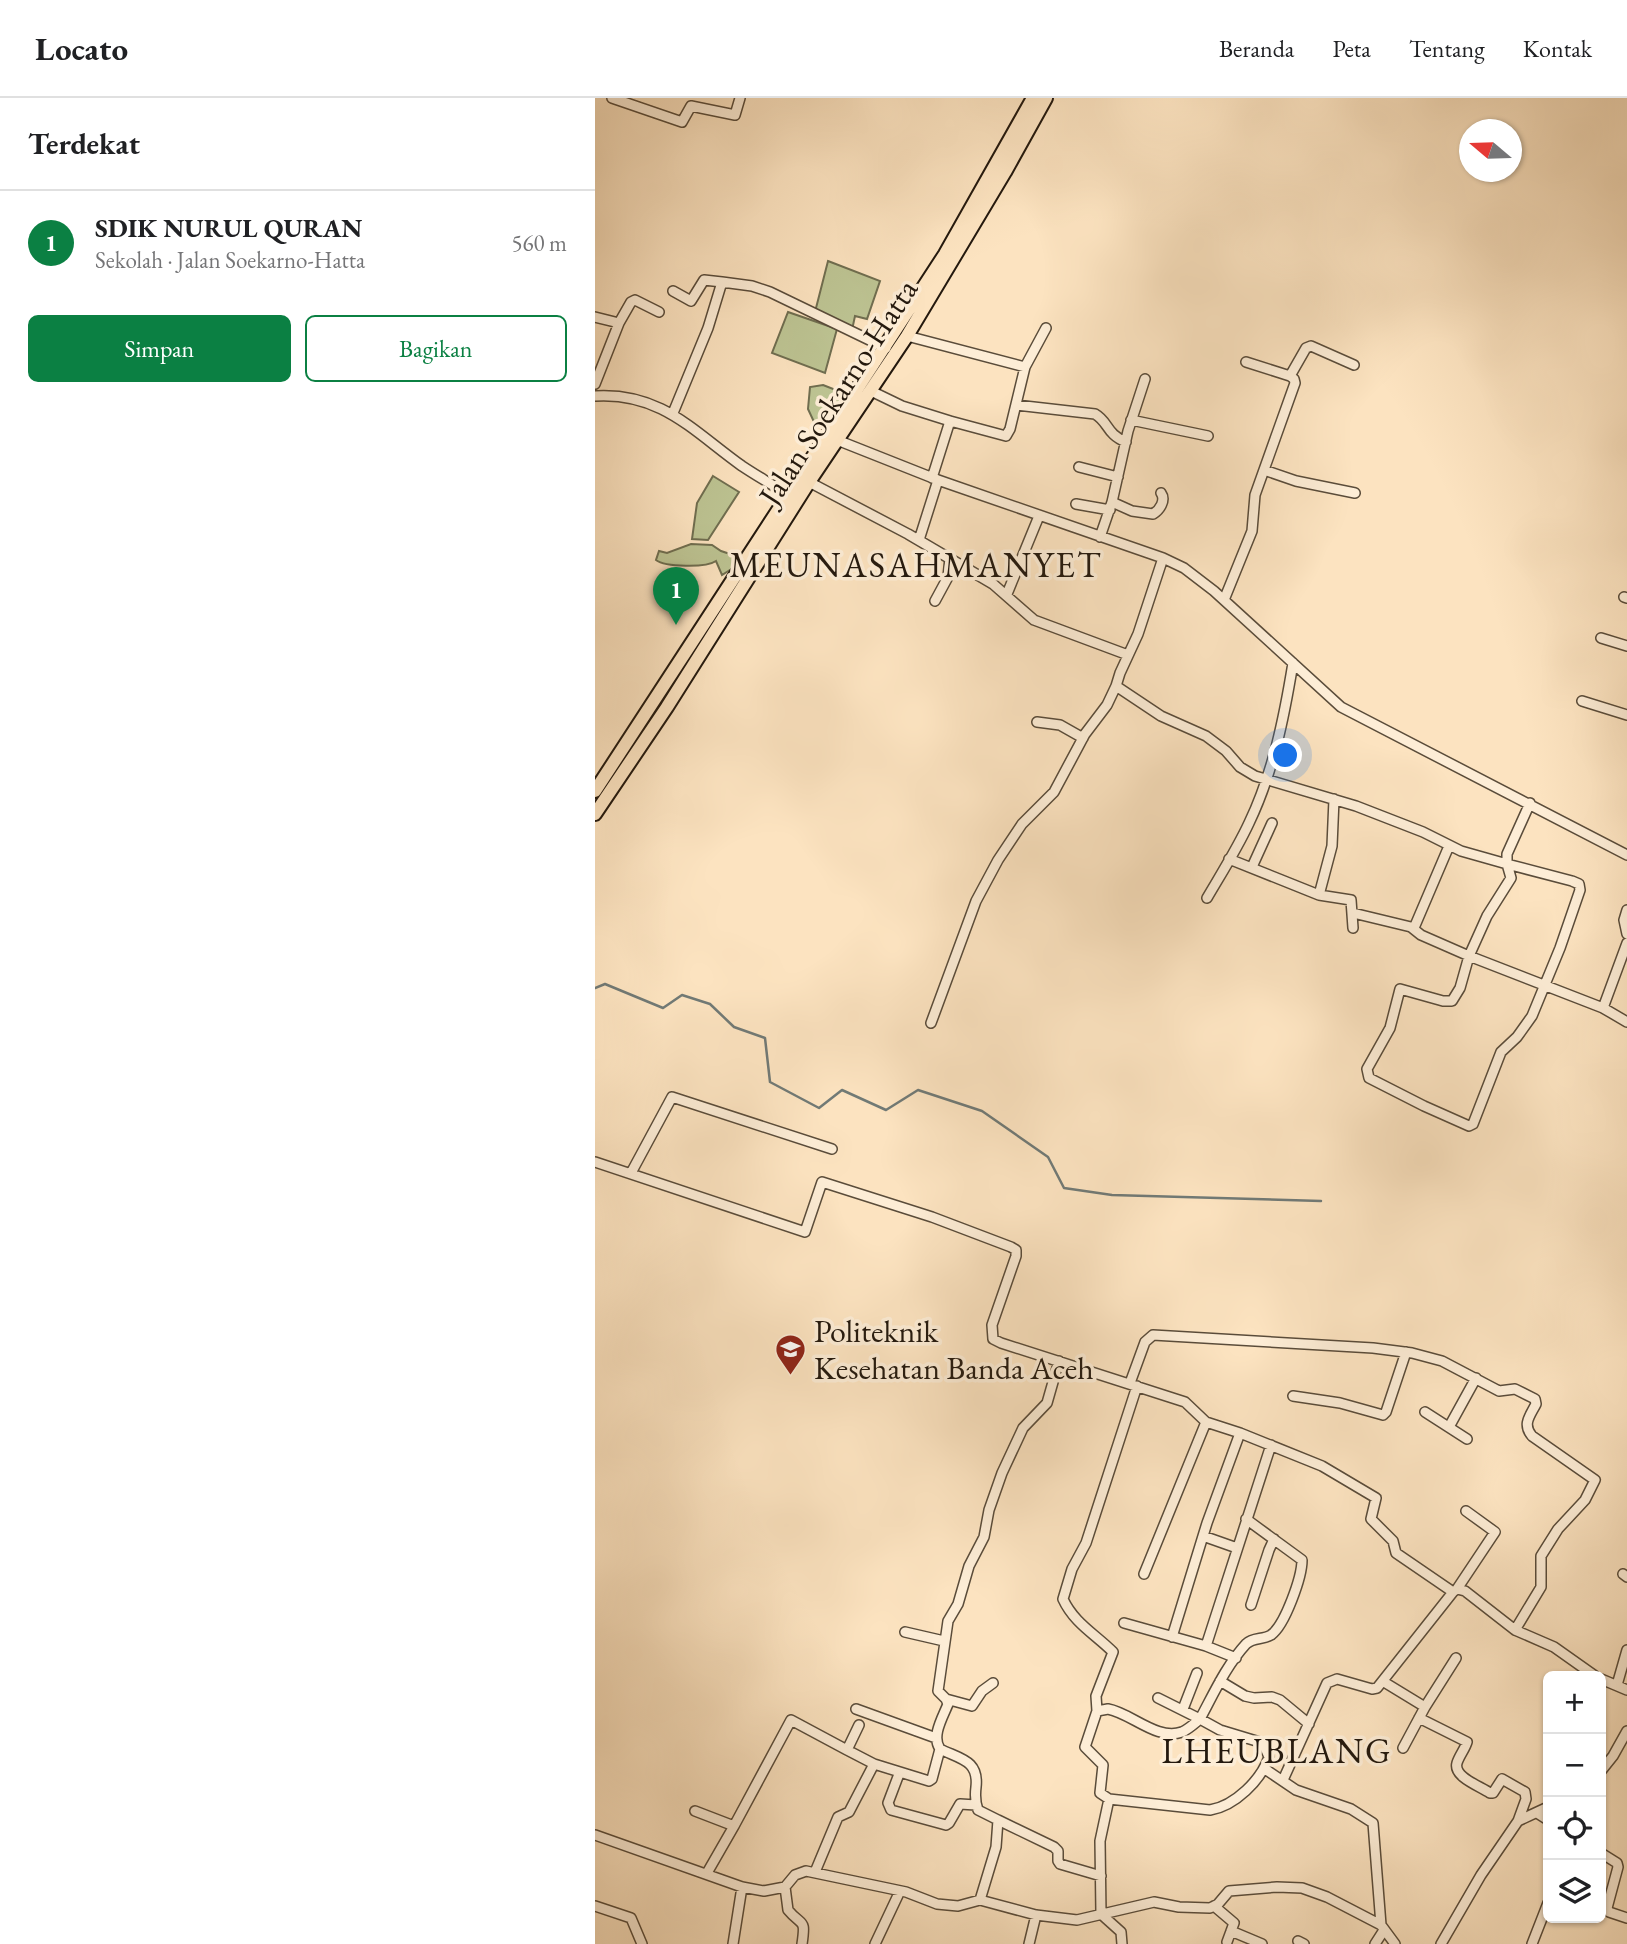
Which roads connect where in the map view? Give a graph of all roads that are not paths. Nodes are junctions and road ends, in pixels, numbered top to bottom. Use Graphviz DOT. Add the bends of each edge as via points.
graph roads {
  1 [pos="612,98"];
  2 [pos="740,98"];
  3 [pos="1037,103"];
  4 [pos="722,282"];
  5 [pos="673,291"];
  6 [pos="659,312"];
  7 [pos="595,317"];
  8 [pos="619,323"];
  9 [pos="1046,328"];
  10 [pos="907,336"];
  11 [pos="886,348"];
  12 [pos="1246,362"];
  13 [pos="1354,365"];
  14 [pos="1025,367"];
  15 [pos="1290,376"];
  16 [pos="1145,379"];
  17 [pos="595,384"];
  18 [pos="871,391"];
  19 [pos="595,396"];
  20 [pos="1016,405"];
  21 [pos="673,413"];
  22 [pos="1131,420"];
  23 [pos="950,421"];
  24 [pos="1208,436"];
  25 [pos="838,440"];
  26 [pos="1126,442"];
  27 [pos="826,448"];
  28 [pos="1079,467"];
  29 [pos="1264,470"];
  30 [pos="1118,477"];
  31 [pos="810,482"];
  32 [pos="936,482"];
  33 [pos="1355,492"];
  34 [pos="1161,493"];
  35 [pos="788,495"];
  36 [pos="1076,504"];
  37 [pos="1111,506"];
  38 [pos="1038,519"];
  39 [pos="1100,537"];
  40 [pos="919,540"];
  41 [pos="950,558"];
  42 [pos="1161,561"];
  43 [pos="1007,594"];
  44 [pos="1224,600"];
  45 [pos="935,601"];
  46 [pos="1601,638"];
  47 [pos="1627,646"];
  48 [pos="1128,655"];
  49 [pos="1293,663"];
  50 [pos="683,669"];
  51 [pos="1116,686"];
  52 [pos="1582,701"];
  53 [pos="1627,715"];
  54 [pos="1037,722"];
  55 [pos="1083,738"];
  56 [pos="1266,780"];
  57 [pos="595,791"];
  58 [pos="1334,799"];
  59 [pos="1528,806"];
  60 [pos="595,814"];
  61 [pos="1272,823"];
  62 [pos="1448,846"];
  63 [pos="1627,855"];
  64 [pos="1229,859"];
  65 [pos="1507,864"];
  66 [pos="1252,867"];
  67 [pos="1319,895"];
  68 [pos="1207,898"];
  69 [pos="1627,910"];
  70 [pos="1353,913"];
  71 [pos="1353,928"];
  72 [pos="1414,928"];
  73 [pos="1627,934"];
  74 [pos="1627,943"];
  75 [pos="1469,956"];
  76 [pos="1545,986"];
  77 [pos="1603,1008"];
  78 [pos="1627,1022"];
  79 [pos="931,1023"];
  80 [pos="832,1149"];
  81 [pos="595,1162"];
  82 [pos="631,1173"];
  83 [pos="1406,1352"];
  84 [pos="1059,1361"];
  85 [pos="1476,1378"];
  86 [pos="1134,1385"];
  87 [pos="1293,1395"];
  88 [pos="1425,1412"];
  89 [pos="1206,1422"];
  90 [pos="1449,1427"];
  91 [pos="1240,1433"];
  92 [pos="1467,1439"];
  93 [pos="1271,1445"];
  94 [pos="1466,1511"];
  95 [pos="1246,1519"];
  96 [pos="1203,1536"];
  97 [pos="1274,1539"];
  98 [pos="1237,1548"];
  99 [pos="1144,1574"];
  100 [pos="1455,1591"];
  101 [pos="1251,1605"];
  102 [pos="1124,1623"];
  103 [pos="1515,1630"];
  104 [pos="905,1632"];
  105 [pos="1172,1637"];
  106 [pos="944,1641"];
  107 [pos="1206,1646"];
  108 [pos="1627,1650"];
  109 [pos="1236,1658"];
  110 [pos="1456,1658"];
  111 [pos="1588,1671"];
  112 [pos="1197,1673"];
  113 [pos="1220,1681"];
  114 [pos="1606,1681"];
  115 [pos="1384,1682"];
  116 [pos="993,1683"];
  117 [pos="1617,1685"];
  118 [pos="1627,1690"];
  119 [pos="1158,1698"];
  120 [pos="946,1699"];
  121 [pos="1425,1707"];
  122 [pos="856,1709"];
  123 [pos="1183,1709"];
  124 [pos="1097,1711"];
  125 [pos="1419,1718"];
  126 [pos="1201,1719"];
  127 [pos="1309,1724"];
  128 [pos="859,1726"];
  129 [pos="1627,1731"];
  130 [pos="936,1738"];
  131 [pos="1402,1748"];
  132 [pos="940,1749"];
  133 [pos="846,1750"];
  134 [pos="874,1764"];
  135 [pos="1606,1765"];
  136 [pos="1265,1769"];
  137 [pos="899,1774"];
  138 [pos="1283,1780"];
  139 [pos="1109,1799"];
  140 [pos="976,1805"];
  141 [pos="1543,1809"];
  142 [pos="695,1811"];
  143 [pos="1527,1817"];
  144 [pos="1543,1819"];
  145 [pos="998,1820"];
  146 [pos="734,1826"];
  147 [pos="595,1835"];
  148 [pos="1606,1856"];
  149 [pos="815,1872"];
  150 [pos="707,1873"];
  151 [pos="1101,1877"];
  152 [pos="742,1887"];
  153 [pos="785,1887"];
  154 [pos="900,1891"];
  155 [pos="980,1900"];
  156 [pos="595,1906"];
  157 [pos="1214,1906"];
  158 [pos="1101,1914"];
  159 [pos="1036,1916"];
  160 [pos="1543,1916"];
  161 [pos="1627,1918"];
  162 [pos="1383,1928"];
  163 [pos="1231,1931"];
  164 [pos="1227,1942"];
  165 [pos="642,1944"];
  166 [pos="733,1944"];
  167 [pos="803,1944"];
  168 [pos="875,1944"];
  169 [pos="1029,1944"];
  170 [pos="1122,1944"];
  171 [pos="1262,1944"];
  172 [pos="1375,1944"];
  173 [pos="1395,1944"];
  174 [pos="1441,1944"];
  175 [pos="1532,1944"];
  1 -- 2 [label="street" via="682,122 691,106 735,115"];
  3 -- 10 [label="highway, Jalan Soekarno-Hatta" via="999,183"];
  3 -- 11 [label="highway, Jalan Soekarno-Hatta"];
  4 -- 5 [label="street" via="703,279 691,302"];
  4 -- 11 [label="street" via="770,292"];
  4 -- 21 [label="street"];
  6 -- 8 [label="street" via="635,300"];
  7 -- 8 [label="street"];
  8 -- 17 [label="street"];
  9 -- 14 [label="street"];
  10 -- 14 [label="street"];
  10 -- 18 [label="highway, Jalan Soekarno-Hatta"];
  11 -- 27 [label="highway, Jalan Soekarno-Hatta"];
  12 -- 15 [label="street"];
  13 -- 15 [label="street" via="1311,346"];
  14 -- 20 [label="street"];
  15 -- 29 [label="street" via="1295,383"];
  16 -- 22 [label="street"];
  18 -- 23 [label="street"];
  18 -- 25 [label="highway, Jalan Soekarno-Hatta"];
  19 -- 21 [label="street" via="614,395"];
  20 -- 23 [label="street" via="1006,436"];
  20 -- 26 [label="street" via="1095,414 1112,435"];
  21 -- 35 [label="street"];
  22 -- 24 [label="street"];
  22 -- 26 [label="street"];
  23 -- 32 [label="street"];
  25 -- 27 [label="highway, Jalan Soekarno-Hatta"];
  25 -- 32 [label="street"];
  26 -- 30 [label="street"];
  27 -- 31 [label="highway, Jalan Soekarno-Hatta"];
  27 -- 35 [label="highway, Jalan Soekarno-Hatta"];
  28 -- 30 [label="street"];
  29 -- 33 [label="street"];
  29 -- 44 [label="street" via="1254,500 1252,531"];
  30 -- 37 [label="street"];
  31 -- 40 [label="street"];
  31 -- 50 [label="highway, Jalan Soekarno-Hatta"];
  32 -- 38 [label="street"];
  32 -- 40 [label="street"];
  34 -- 37 [label="street" via="1162,503 1153,514"];
  35 -- 50 [label="highway, Jalan Soekarno-Hatta"];
  36 -- 37 [label="street"];
  37 -- 39 [label="street"];
  38 -- 39 [label="street"];
  38 -- 43 [label="street"];
  39 -- 42 [label="street"];
  40 -- 41 [label="street"];
  41 -- 43 [label="street"];
  41 -- 45 [label="street" via="948,577"];
  42 -- 44 [label="street" via="1184,568"];
  42 -- 48 [label="street"];
  43 -- 48 [label="street" via="1034,620"];
  44 -- 49 [label="street"];
  46 -- 47 [label="street"];
  48 -- 51 [label="street"];
  49 -- 56 [label="street" via="1283,722"];
  49 -- 59 [label="street" via="1353,715"];
  50 -- 57 [label="highway, Jalan Soekarno-Hatta"];
  50 -- 60 [label="highway, Jalan Soekarno-Hatta"];
  51 -- 55 [label="street"];
  51 -- 56 [label="street" via="1161,716 1206,736 1247,772"];
  52 -- 53 [label="street"];
  54 -- 55 [label="street" via="1061,725"];
  55 -- 79 [label="street" via="1054,792 1022,824 976,901"];
  56 -- 58 [label="street"];
  56 -- 64 [label="street"];
  58 -- 62 [label="street"];
  58 -- 67 [label="street" via="1332,846"];
  59 -- 63 [label="street"];
  59 -- 65 [label="street"];
  61 -- 66 [label="street"];
  62 -- 65 [label="street"];
  62 -- 72 [label="street"];
  64 -- 66 [label="street"];
  64 -- 68 [label="street"];
  65 -- 75 [label="street" via="1509,883"];
  65 -- 76 [label="street" via="1580,887"];
  66 -- 67 [label="street"];
  67 -- 70 [label="street" via="1351,900"];
  69 -- 73 [label="street"];
  70 -- 71 [label="street"];
  70 -- 72 [label="street"];
  72 -- 75 [label="street"];
  74 -- 77 [label="street"];
  75 -- 76 [label="street"];
  75 -- 76 [label="street" via="1461,988 1452,1001 1398,990 1390,1028 1369,1062 1367,1074 1424,1107 1469,1126 1501,1052 1532,1016"];
  76 -- 77 [label="street"];
  77 -- 78 [label="street"];
  80 -- 82 [label="street" via="672,1097"];
  81 -- 82 [label="street"];
  82 -- 84 [label="street" via="805,1232 823,1182 1011,1247 1016,1256 992,1325 993,1339"];
  83 -- 85 [label="street" via="1442,1361"];
  83 -- 86 [label="street" via="1153,1335 1145,1342"];
  83 -- 87 [label="street" via="1383,1415"];
  84 -- 86 [label="street"];
  84 -- 106 [label="street" via="1047,1403 1023,1428 1002,1472 984,1537 965,1575"];
  85 -- 90 [label="street"];
  85 -- 103 [label="street" via="1499,1391 1515,1389 1535,1399 1527,1430 1594,1480 1585,1500 1541,1556 1541,1587"];
  86 -- 89 [label="street" via="1185,1402"];
  86 -- 124 [label="street" via="1095,1517 1063,1599 1087,1632 1113,1652 1096,1696"];
  88 -- 90 [label="street"];
  89 -- 91 [label="street"];
  89 -- 99 [label="street"];
  90 -- 92 [label="street"];
  91 -- 93 [label="street"];
  91 -- 96 [label="street"];
  93 -- 95 [label="street"];
  93 -- 100 [label="street" via="1322,1466 1376,1498 1370,1517 1393,1541 1396,1553"];
  94 -- 100 [label="street" via="1495,1532"];
  95 -- 97 [label="street"];
  95 -- 98 [label="street"];
  96 -- 98 [label="street"];
  96 -- 105 [label="street"];
  97 -- 101 [label="street"];
  97 -- 109 [label="street" via="1302,1560 1296,1585 1276,1630 1248,1642"];
  98 -- 107 [label="street"];
  100 -- 103 [label="street" via="1465,1591"];
  100 -- 115 [label="street"];
  102 -- 105 [label="street"];
  103 -- 111 [label="street" via="1554,1647"];
  104 -- 106 [label="street"];
  105 -- 107 [label="street"];
  106 -- 120 [label="street" via="938,1691"];
  107 -- 109 [label="street"];
  108 -- 117 [label="street"];
  109 -- 113 [label="street"];
  110 -- 121 [label="street"];
  112 -- 123 [label="street"];
  113 -- 126 [label="street"];
  113 -- 127 [label="street" via="1245,1696 1280,1700"];
  114 -- 117 [label="street"];
  115 -- 121 [label="street"];
  115 -- 127 [label="street" via="1372,1689 1330,1680"];
  116 -- 120 [label="street" via="972,1706"];
  117 -- 118 [label="street"];
  119 -- 123 [label="street"];
  120 -- 130 [label="street"];
  121 -- 125 [label="street"];
  122 -- 130 [label="street"];
  123 -- 126 [label="street"];
  124 -- 126 [label="street" via="1113,1710 1141,1724 1176,1733"];
  124 -- 139 [label="street" via="1085,1748 1103,1765 1100,1793"];
  125 -- 131 [label="street"];
  125 -- 143 [label="street" via="1467,1742 1457,1762 1459,1774 1490,1793 1502,1779 1525,1792"];
  126 -- 136 [label="street" via="1263,1743 1269,1754"];
  127 -- 138 [label="street"];
  128 -- 133 [label="street"];
  129 -- 135 [label="street"];
  130 -- 132 [label="street"];
  132 -- 137 [label="street" via="929,1781"];
  132 -- 140 [label="street" via="978,1772"];
  133 -- 134 [label="street"];
  133 -- 146 [label="street" via="791,1720"];
  134 -- 137 [label="street"];
  134 -- 149 [label="street" via="849,1812 838,1817"];
  136 -- 138 [label="street"];
  136 -- 139 [label="street" via="1231,1804 1220,1808"];
  137 -- 140 [label="street" via="888,1804 891,1810 946,1825 960,1804"];
  138 -- 162 [label="street" via="1373,1823"];
  139 -- 151 [label="street" via="1100,1841"];
  140 -- 145 [label="street"];
  141 -- 143 [label="street"];
  142 -- 146 [label="street"];
  143 -- 144 [label="street"];
  143 -- 174 [label="street" via="1475,1885"];
  145 -- 151 [label="street" via="1054,1847 1060,1864"];
  145 -- 155 [label="street" via="996,1847"];
  146 -- 150 [label="street"];
  147 -- 150 [label="street"];
  148 -- 161 [label="street" via="1618,1867 1607,1908"];
  149 -- 153 [label="street" via="800,1872"];
  149 -- 154 [label="street"];
  150 -- 152 [label="street"];
  151 -- 158 [label="street"];
  152 -- 153 [label="street" via="764,1891"];
  152 -- 166 [label="street"];
  153 -- 167 [label="street" via="788,1910 804,1927"];
  154 -- 155 [label="street" via="947,1906"];
  154 -- 168 [label="street"];
  155 -- 159 [label="street"];
  156 -- 165 [label="street" via="631,1918"];
  157 -- 158 [label="street" via="1154,1902"];
  157 -- 162 [label="street" via="1229,1891 1289,1886 1327,1897"];
  157 -- 163 [label="street" via="1234,1923"];
  158 -- 159 [label="street" via="1077,1920"];
  158 -- 170 [label="street" via="1121,1932"];
  159 -- 169 [label="street"];
  160 -- 175 [label="street"];
  162 -- 172 [label="street"];
  162 -- 173 [label="street"];
  163 -- 164 [label="street"];
  163 -- 171 [label="street"];
}
